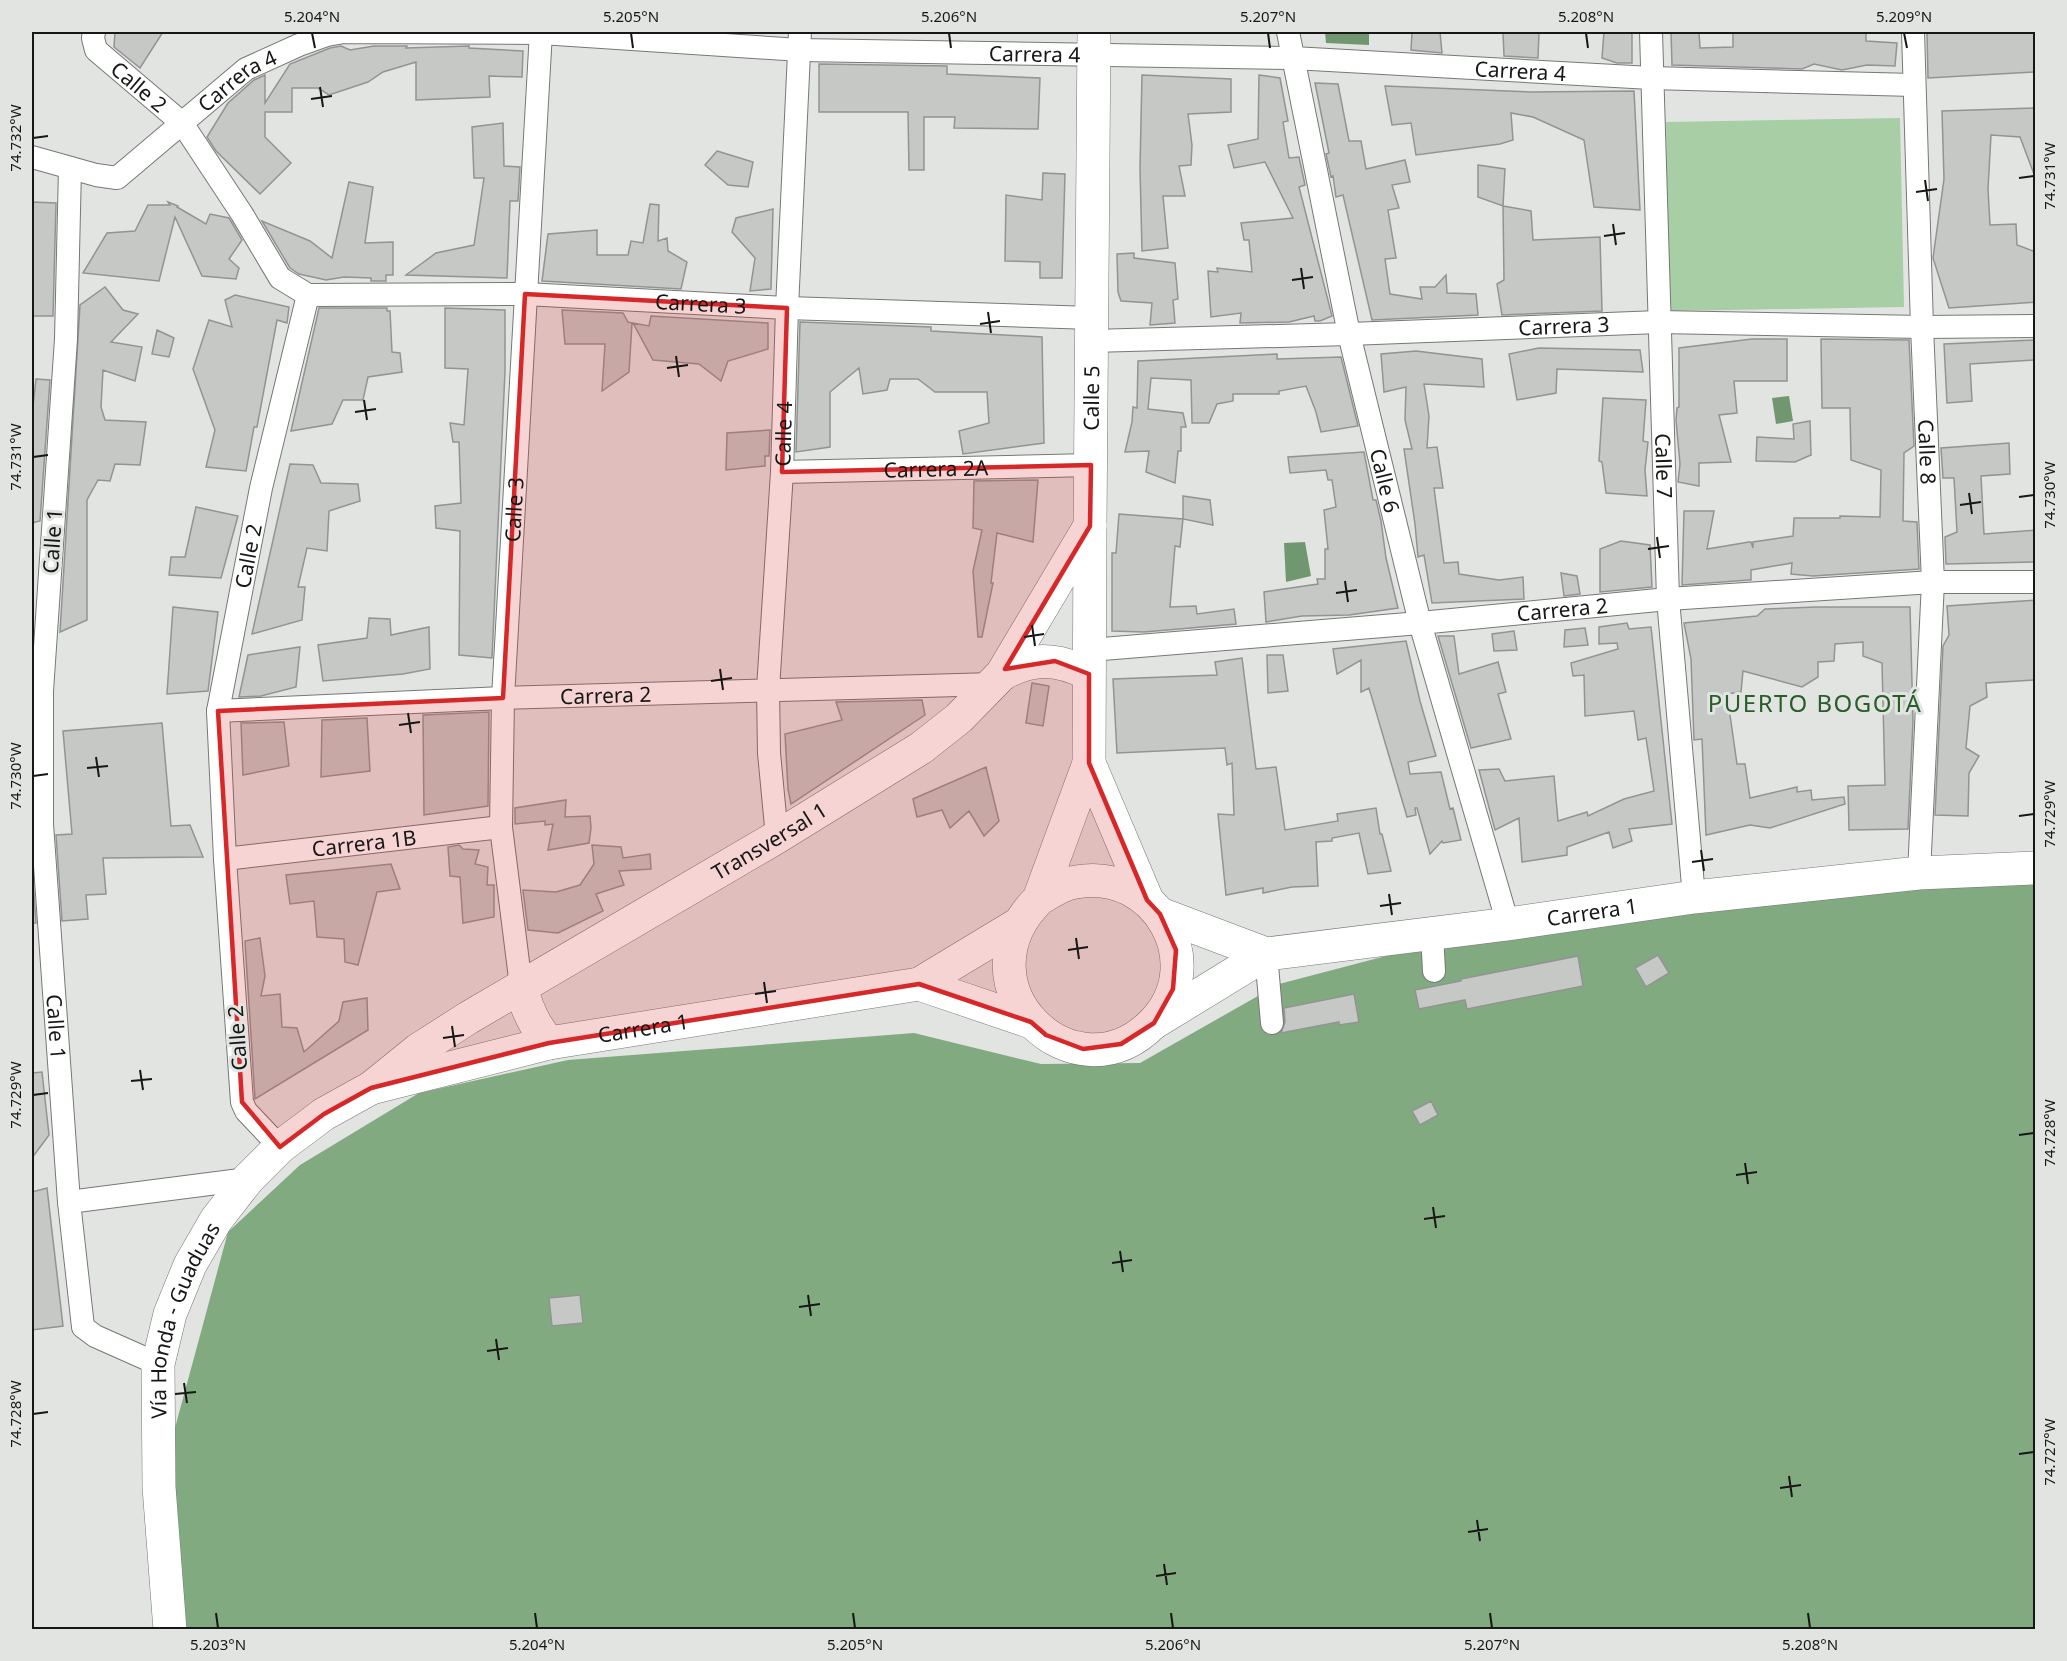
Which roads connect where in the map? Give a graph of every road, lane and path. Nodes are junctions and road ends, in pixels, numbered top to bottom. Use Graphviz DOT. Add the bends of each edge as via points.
graph roads {
  1 [pos="541,32"];
  2 [pos="1288,32"];
  3 [pos="1651,32"];
  4 [pos="1912,32"];
  5 [pos="94,34"];
  6 [pos="800,41"];
  7 [pos="1094,44"];
  8 [pos="1293,58"];
  9 [pos="1651,78"];
  10 [pos="1914,85"];
  11 [pos="182,123"];
  12 [pos="32,157"];
  13 [pos="70,168"];
  14 [pos="525,294"];
  15 [pos="309,295"];
  16 [pos="787,308"];
  17 [pos="1659,322"];
  18 [pos="2036,326"];
  19 [pos="1922,327"];
  20 [pos="1092,329"];
  21 [pos="1349,334"];
  22 [pos="1091,465"];
  23 [pos="782,472"];
  24 [pos="1090,526"];
  25 [pos="1933,582"];
  26 [pos="2036,582"];
  27 [pos="1668,599"];
  28 [pos="1420,623"];
  29 [pos="1090,662"];
  30 [pos="998,679"];
  31 [pos="768,689"];
  32 [pos="503,698"];
  33 [pos="218,711"];
  34 [pos="1089,763"];
  35 [pos="501,827"];
  36 [pos="777,837"];
  37 [pos="225,858"];
  38 [pos="2036,868"];
  39 [pos="1919,873"];
  40 [pos="1694,897"];
  41 [pos="1154,907"];
  42 [pos="1029,911"];
  43 [pos="1508,924"];
  44 [pos="1432,934"];
  45 [pos="1266,954"];
  46 [pos="1434,971"];
  47 [pos="919,984"];
  48 [pos="521,986"];
  49 [pos="1031,1022"];
  50 [pos="1154,1023"];
  51 [pos="1272,1023"];
  52 [pos="549,1043"];
  53 [pos="371,1088"];
  54 [pos="280,1147"];
  55 [pos="248,1179"];
  56 [pos="69,1202"];
  57 [pos="158,1364"];
  58 [pos="170,1629"];
  1 -- 6 [label="street, Carrera 4"];
  1 -- 11 [label="street, Carrera 4" via="327,35 246,69"];
  1 -- 14 [label="street, Calle 3"];
  2 -- 8 [label="street, Calle 6"];
  3 -- 9 [label="street, Calle 7"];
  4 -- 10 [label="street, Calle 8"];
  5 -- 11 [label="street, Calle 2" via="96,50"];
  6 -- 7 [label="street, Carrera 4"];
  6 -- 16 [label="street, Calle 4"];
  7 -- 8 [label="street, Carrera 4"];
  7 -- 20 [label="main road, Calle 5"];
  8 -- 9 [label="street, Carrera 4"];
  8 -- 21 [label="street, Calle 6"];
  9 -- 10 [label="street, Carrera 4"];
  9 -- 17 [label="street, Calle 7"];
  10 -- 19 [label="street, Calle 8"];
  11 -- 13 [label="street, Carrera 4" via="117,178"];
  11 -- 15 [label="street, Calle 2" via="280,278"];
  12 -- 13 [label="street"];
  13 -- 56 [label="street, Calle 1" via="66,339 42,691 42,824"];
  14 -- 15 [label="street, Carrera 3"];
  14 -- 16 [label="street, Carrera 3"];
  14 -- 32 [label="street, Calle 3"];
  15 -- 33 [label="street, Calle 2" via="261,488"];
  16 -- 20 [label="street, Carrera 3"];
  16 -- 23 [label="street, Calle 4"];
  17 -- 19 [label="street, Carrera 3"];
  17 -- 21 [label="street, Carrera 3"];
  17 -- 27 [label="street, Calle 7"];
  18 -- 19 [label="street, Carrera 3"];
  19 -- 25 [label="street, Calle 8"];
  20 -- 21 [label="street, Carrera 3"];
  20 -- 22 [label="main road, Calle 5"];
  21 -- 28 [label="street, Calle 6"];
  22 -- 23 [label="street, Carrera 2A"];
  22 -- 24 [label="main road, Calle 5"];
  23 -- 31 [label="street, Calle 4"];
  24 -- 29 [label="main road, Calle 5"];
  24 -- 30 [label="main road, Transversal 1"];
  25 -- 26 [label="street, Carrera 2"];
  25 -- 27 [label="street, Carrera 2"];
  25 -- 39 [label="street, Calle 8"];
  27 -- 28 [label="street, Carrera 2"];
  27 -- 40 [label="street, Calle 7"];
  28 -- 29 [label="street, Carrera 2"];
  28 -- 43 [label="street, Calle 6"];
  29 -- 30 [label="main road, Transversal 1" via="1073,666 1036,662 1018,666"];
  29 -- 34 [label="main road, Calle 5"];
  30 -- 31 [label="street, Carrera 2"];
  30 -- 36 [label="main road, Transversal 1" via="959,718 921,748"];
  31 -- 32 [label="street, Carrera 2"];
  31 -- 36 [label="street, Calle 4"];
  32 -- 33 [label="street, Carrera 2"];
  32 -- 35 [label="street, Calle 3"];
  33 -- 37 [label="street, Calle 2"];
  34 -- 41 [label="main road, Calle 5"];
  34 -- 42 [label="main road, Calle 5"];
  35 -- 37 [label="street, Carrera 1B"];
  35 -- 48 [label="street, Calle 3"];
  36 -- 48 [label="main road, Transversal 1"];
  37 -- 54 [label="street, Calle 2" via="242,1102"];
  38 -- 39 [label="main road, Carrera 1"];
  39 -- 40 [label="main road, Carrera 1"];
  40 -- 43 [label="main road, Carrera 1"];
  41 -- 42 [label="main road" via="1131,889 1093,880 1064,885"];
  41 -- 45 [label="main road, Carrera 1"];
  41 -- 50 [label="main road" via="1173,941 1177,970 1173,989"];
  42 -- 47 [label="main road, Carrera 1"];
  42 -- 49 [label="main road" via="1012,939 1009,975 1013,992"];
  43 -- 44 [label="main road, Carrera 1"];
  44 -- 45 [label="main road, Carrera 1"];
  44 -- 46 [label="street"];
  45 -- 50 [label="main road, Carrera 1"];
  45 -- 51 [label="street"];
  47 -- 49 [label="main road, Carrera 1"];
  47 -- 52 [label="main road, Carrera 1"];
  48 -- 52 [label="main road" via="530,1017"];
  48 -- 53 [label="main road, Transversal 1" via="418,1050"];
  49 -- 50 [label="main road" via="1064,1044 1092,1049 1121,1044"];
  52 -- 53 [label="main road, Carrera 1"];
  53 -- 54 [label="main road, Vía Honda - Guaduas" via="324,1114"];
  54 -- 55 [label="main road, Vía Honda - Guaduas"];
  55 -- 56 [label="street"];
  55 -- 57 [label="main road, Vía Honda - Guaduas" via="216,1220 190,1265 170,1314"];
  56 -- 57 [label="street, Calle 1" via="83,1327"];
  57 -- 58 [label="main road, Vía Honda - Guaduas" via="159,1487"];
}
